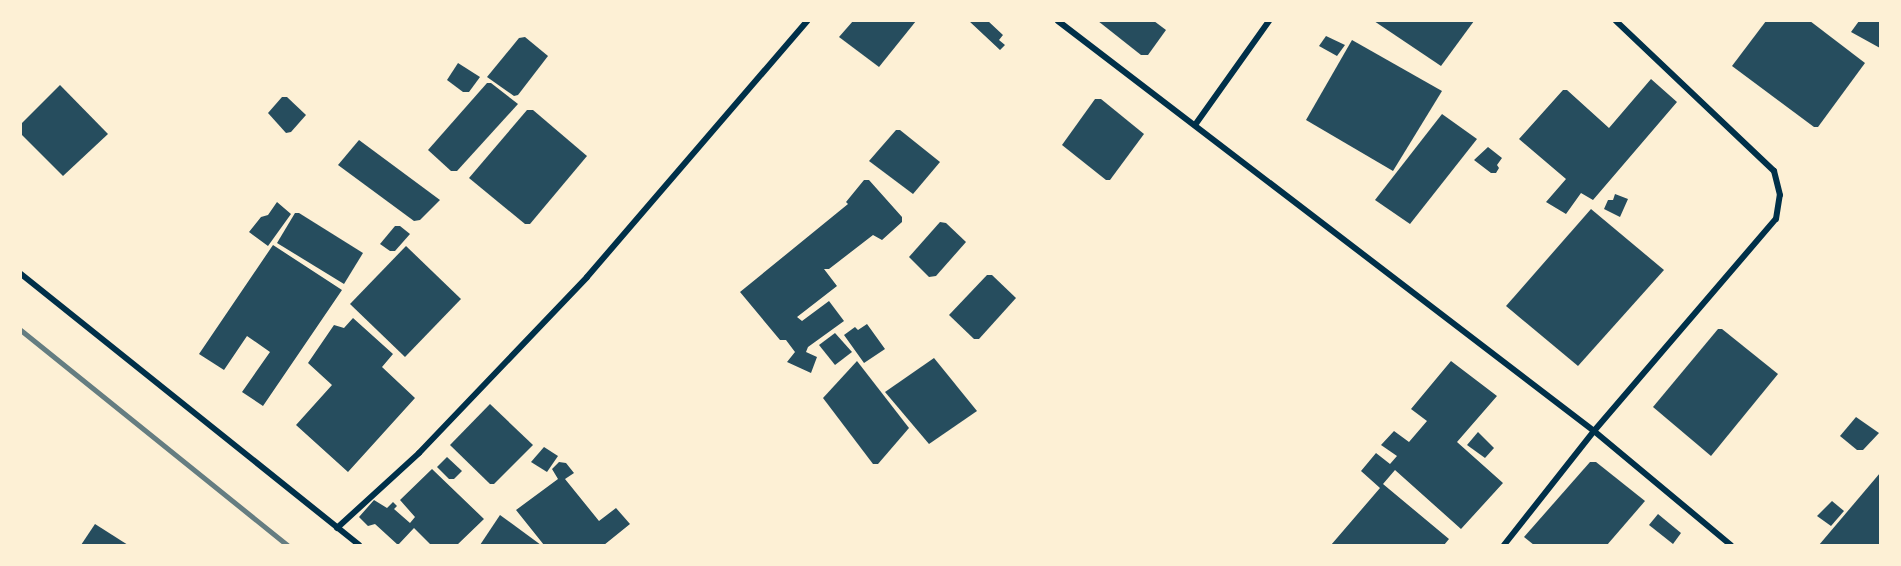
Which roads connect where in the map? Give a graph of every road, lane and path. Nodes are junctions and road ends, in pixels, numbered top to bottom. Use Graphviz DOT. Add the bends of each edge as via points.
graph roads {
  1 [pos="807,21"];
  2 [pos="1058,21"];
  3 [pos="1269,21"];
  4 [pos="1616,21"];
  5 [pos="1195,125"];
  6 [pos="21,274"];
  7 [pos="1594,431"];
  8 [pos="337,528"];
  9 [pos="359,545"];
  10 [pos="1504,545"];
  11 [pos="1731,545"];
  1 -- 8 [label="street" via="587,277 419,453"];
  2 -- 5 [label="street"];
  3 -- 5 [label="street"];
  4 -- 7 [label="street" via="1774,171 1780,195 1776,219"];
  5 -- 7 [label="street"];
  6 -- 8 [label="street"];
  7 -- 10 [label="street"];
  7 -- 11 [label="street"];
  8 -- 9 [label="street"];
}
